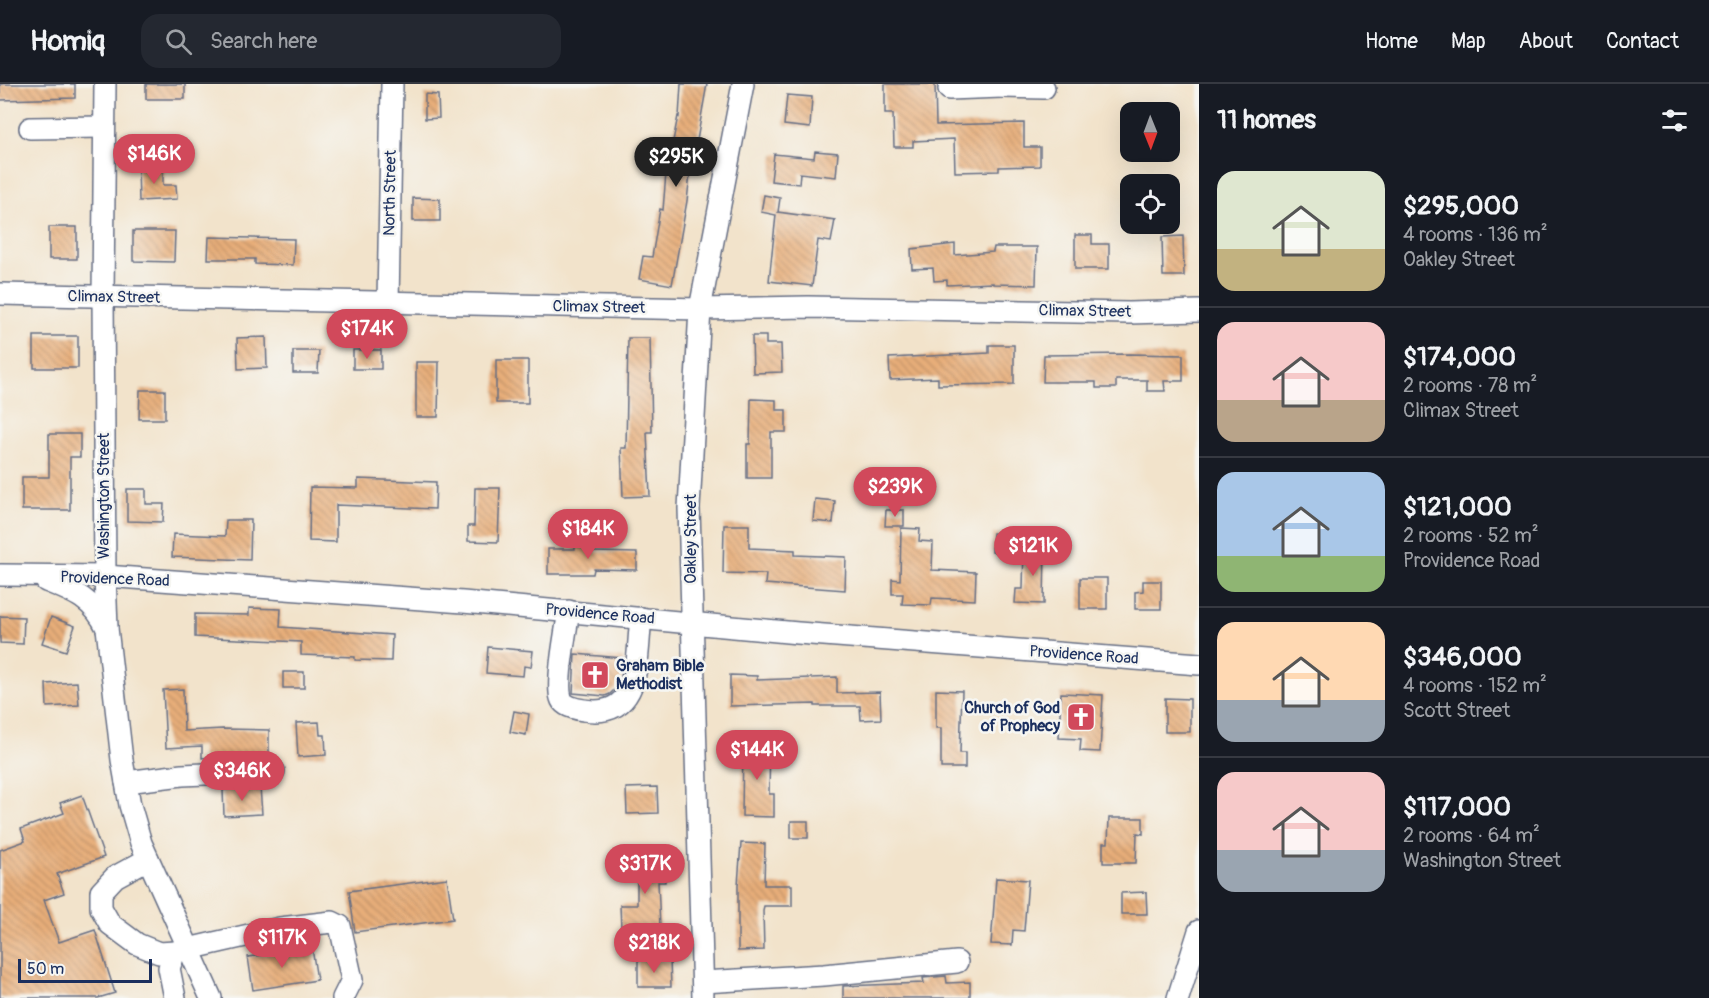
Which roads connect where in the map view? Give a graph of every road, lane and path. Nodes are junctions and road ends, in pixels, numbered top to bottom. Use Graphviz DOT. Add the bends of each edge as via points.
graph roads {
  1 [pos="105,84"];
  2 [pos="392,84"];
  3 [pos="743,84"];
  4 [pos="1002,86"];
  5 [pos="1044,88"];
  6 [pos="949,89"];
  7 [pos="105,127"];
  8 [pos="30,128"];
  9 [pos="0,294"];
  10 [pos="103,297"];
  11 [pos="388,303"];
  12 [pos="700,309"];
  13 [pos="1199,311"];
  14 [pos="0,574"];
  15 [pos="34,576"];
  16 [pos="105,576"];
  17 [pos="568,611"];
  18 [pos="641,618"];
  19 [pos="692,622"];
  20 [pos="107,628"];
  21 [pos="1199,663"];
  22 [pos="274,771"];
  23 [pos="126,782"];
  24 [pos="148,859"];
  25 [pos="1199,931"];
  26 [pos="182,951"];
  27 [pos="957,962"];
  28 [pos="703,990"];
  29 [pos="175,998"];
  30 [pos="211,998"];
  31 [pos="343,998"];
  32 [pos="1178,998"];
  1 -- 7 [label="street, Washington Street"];
  2 -- 11 [label="street, North Street"];
  3 -- 12 [label="street, Oakley Street"];
  4 -- 5 [label="street"];
  4 -- 6 [label="street"];
  7 -- 8 [label="street"];
  7 -- 10 [label="street, Washington Street"];
  9 -- 10 [label="street, Climax Street"];
  10 -- 11 [label="street, Climax Street"];
  10 -- 16 [label="street, Washington Street"];
  11 -- 12 [label="street, Climax Street"];
  12 -- 13 [label="street, Climax Street"];
  12 -- 19 [label="street, Oakley Street" via="689,508"];
  14 -- 15 [label="street, Providence Road"];
  15 -- 16 [label="street, Providence Road"];
  15 -- 20 [label="street" via="83,597 95,607"];
  16 -- 17 [label="street, Providence Road"];
  16 -- 20 [label="street, Washington Street"];
  17 -- 18 [label="street, Providence Road"];
  17 -- 18 [label="street" via="561,699 585,711 609,709 630,693"];
  18 -- 19 [label="street, Providence Road"];
  19 -- 21 [label="street, Providence Road"];
  19 -- 28 [label="street, Oakley Street"];
  20 -- 23 [label="street, Washington Street"];
  22 -- 23 [label="street"];
  23 -- 24 [label="street, Washington Street"];
  24 -- 26 [label="street, Washington Street"];
  24 -- 26 [label="street" via="115,877 101,892 101,908 110,924 137,944 159,952"];
  25 -- 32 [label="street"];
  26 -- 29 [label="street" via="169,968"];
  26 -- 30 [label="street, Washington Street"];
  26 -- 31 [label="street" via="280,928 332,922 340,926 351,980"];
  27 -- 28 [label="street"];
}
